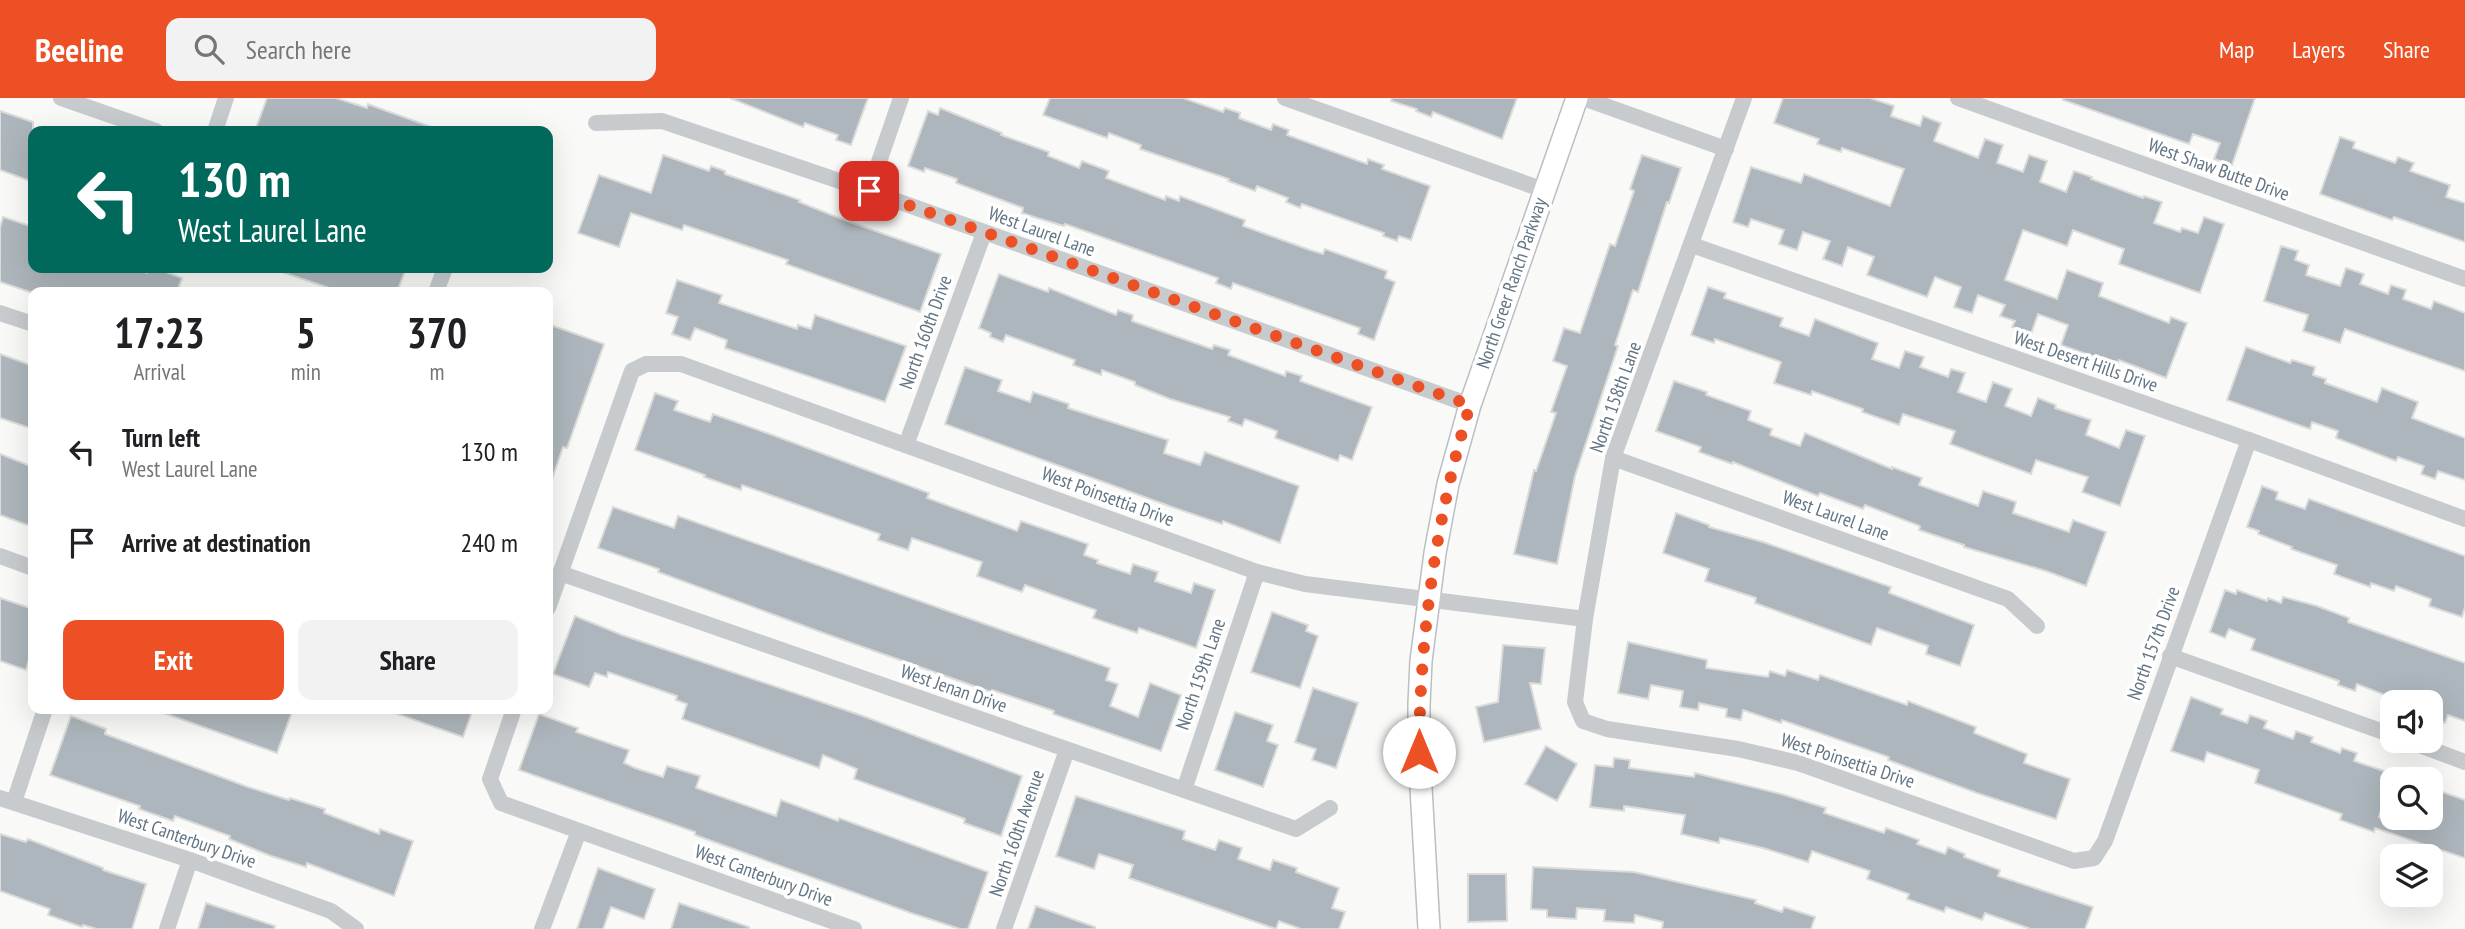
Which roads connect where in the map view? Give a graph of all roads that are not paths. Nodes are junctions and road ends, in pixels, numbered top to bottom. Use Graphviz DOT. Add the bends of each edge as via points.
graph roads {
  1 [pos="61,98"];
  2 [pos="226,98"];
  3 [pos="901,98"];
  4 [pos="1285,98"];
  5 [pos="1577,98"];
  6 [pos="1583,98"];
  7 [pos="1744,98"];
  8 [pos="1958,98"];
  9 [pos="596,123"];
  10 [pos="142,126"];
  11 [pos="217,126"];
  12 [pos="1726,149"];
  13 [pos="1544,190"];
  14 [pos="869,191"];
  15 [pos="984,233"];
  16 [pos="1692,245"];
  17 [pos="2465,279"];
  18 [pos="0,313"];
  19 [pos="28,322"];
  20 [pos="1470,405"];
  21 [pos="2249,440"];
  22 [pos="906,445"];
  23 [pos="1613,458"];
  24 [pos="2465,519"];
  25 [pos="0,556"];
  26 [pos="28,566"];
  27 [pos="1257,572"];
  28 [pos="560,573"];
  29 [pos="553,593"];
  30 [pos="1428,600"];
  31 [pos="1585,619"];
  32 [pos="2037,626"];
  33 [pos="2170,656"];
  34 [pos="43,714"];
  35 [pos="512,714"];
  36 [pos="1583,721"];
  37 [pos="2380,732"];
  38 [pos="1067,750"];
  39 [pos="2441,753"];
  40 [pos="2465,762"];
  41 [pos="1184,790"];
  42 [pos="7,800"];
  43 [pos="1330,808"];
  44 [pos="579,831"];
  45 [pos="2094,858"];
  46 [pos="190,860"];
  47 [pos="167,929"];
  48 [pos="356,929"];
  49 [pos="542,929"];
  50 [pos="854,929"];
  51 [pos="1004,929"];
  52 [pos="1429,929"];
  1 -- 10 [label="street"];
  2 -- 11 [label="street"];
  3 -- 14 [label="street"];
  4 -- 13 [label="street"];
  5 -- 13 [label="street, North Greer Ranch Parkway"];
  6 -- 12 [label="street"];
  7 -- 12 [label="street, North 158th Lane"];
  8 -- 17 [label="street, West Shaw Butte Drive"];
  9 -- 14 [label="street, West Laurel Lane" via="662,121"];
  12 -- 16 [label="street, North 158th Lane"];
  13 -- 20 [label="street, North Greer Ranch Parkway"];
  14 -- 15 [label="street, West Laurel Lane"];
  15 -- 20 [label="street, West Laurel Lane"];
  15 -- 22 [label="street, North 160th Drive"];
  16 -- 21 [label="street, West Desert Hills Drive"];
  16 -- 23 [label="street, North 158th Lane"];
  18 -- 19 [label="street"];
  20 -- 30 [label="street, North Greer Ranch Parkway" via="1447,484"];
  21 -- 24 [label="street, West Desert Hills Drive"];
  21 -- 33 [label="street, North 157th Drive"];
  22 -- 27 [label="street, West Poinsettia Drive"];
  22 -- 28 [label="street, West Poinsettia Drive" via="681,364 646,365 632,371"];
  23 -- 31 [label="street, North 158th Lane"];
  23 -- 32 [label="street, West Laurel Lane" via="2008,599"];
  25 -- 26 [label="street"];
  27 -- 30 [label="street, West Poinsettia Drive" via="1305,584"];
  27 -- 41 [label="street, North 159th Lane"];
  28 -- 29 [label="street"];
  28 -- 38 [label="street, West Jenan Drive"];
  30 -- 31 [label="street, West Poinsettia Drive"];
  30 -- 52 [label="street, North Greer Ranch Parkway" via="1419,752"];
  31 -- 36 [label="street, North 158th Lane" via="1575,702"];
  33 -- 37 [label="street"];
  33 -- 45 [label="street, North 157th Drive" via="2105,841"];
  34 -- 42 [label="street"];
  35 -- 44 [label="street, West Canterbury Drive" via="489,779 501,803"];
  36 -- 45 [label="street, West Poinsettia Drive" via="1798,763 2074,861"];
  38 -- 41 [label="street, West Jenan Drive"];
  38 -- 51 [label="street, North 160th Avenue"];
  39 -- 40 [label="street"];
  41 -- 43 [label="street, West Jenan Drive" via="1296,829"];
  42 -- 46 [label="street, West Canterbury Drive"];
  44 -- 49 [label="street"];
  44 -- 50 [label="street, West Canterbury Drive"];
  46 -- 47 [label="street"];
  46 -- 48 [label="street, West Canterbury Drive" via="331,911"];
}
